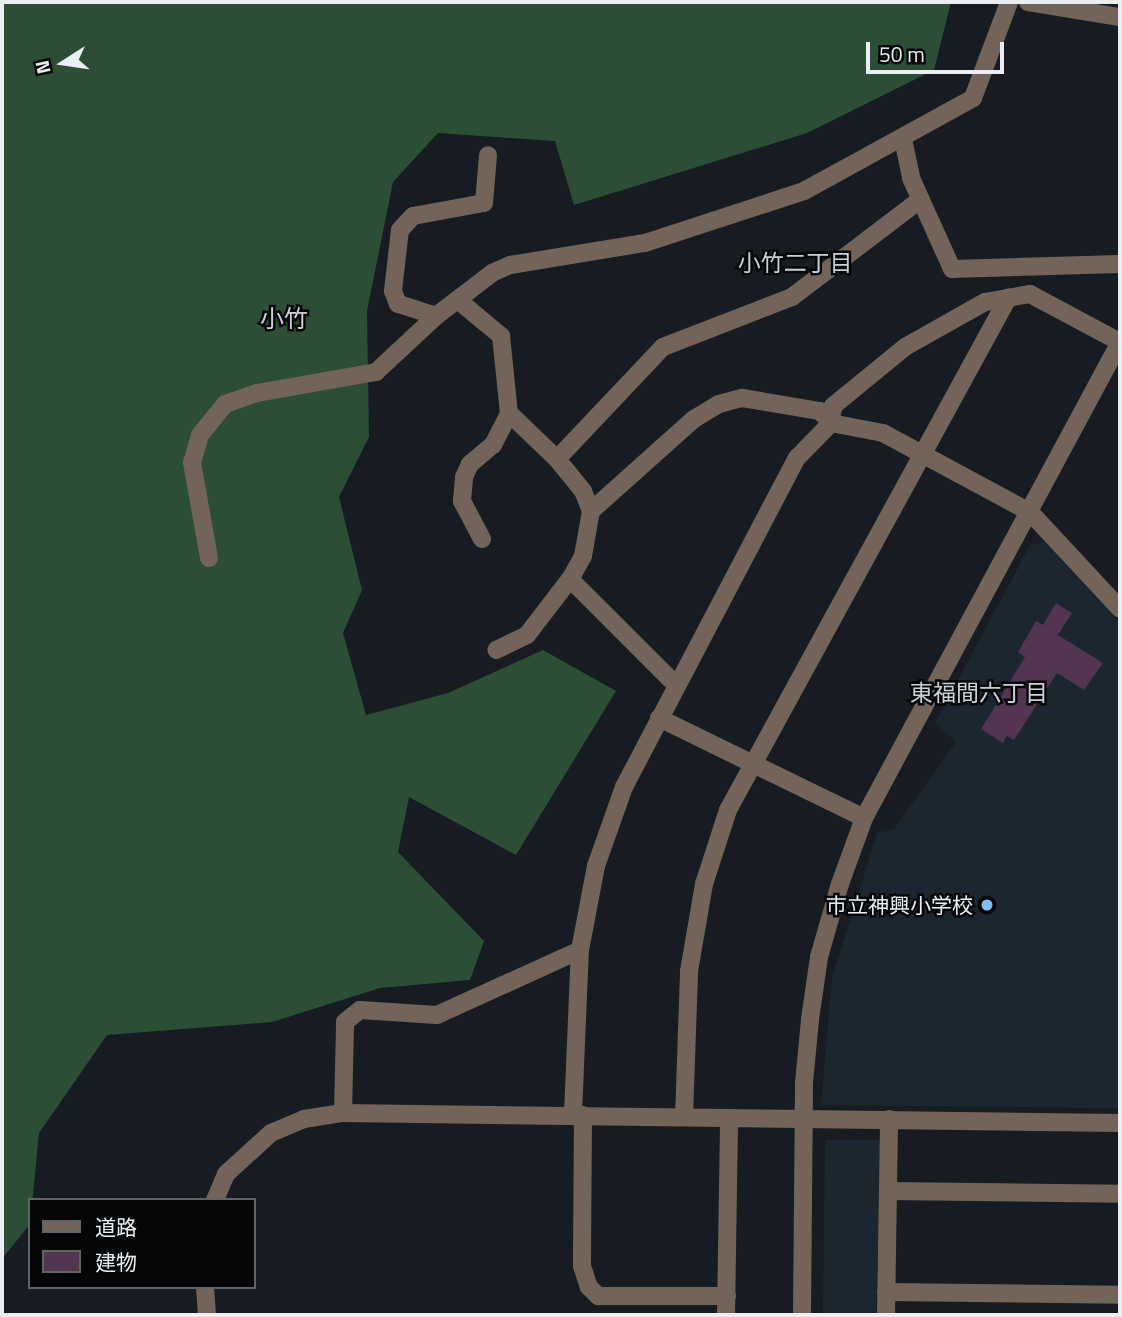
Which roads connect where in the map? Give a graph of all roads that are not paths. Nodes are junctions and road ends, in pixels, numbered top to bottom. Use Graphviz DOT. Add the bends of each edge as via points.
graph roads {
  1 [pos="1009,2"];
  2 [pos="1028,2"];
  3 [pos="1120,17"];
  4 [pos="903,139"];
  5 [pos="488,155"];
  6 [pos="920,200"];
  7 [pos="1120,264"];
  8 [pos="1007,298"];
  9 [pos="459,301"];
  10 [pos="436,316"];
  11 [pos="1120,342"];
  12 [pos="509,413"];
  13 [pos="831,423"];
  14 [pos="922,454"];
  15 [pos="557,458"];
  16 [pos="591,511"];
  17 [pos="1030,512"];
  18 [pos="482,539"];
  19 [pos="209,558"];
  20 [pos="570,579"];
  21 [pos="1118,601"];
  22 [pos="496,650"];
  23 [pos="675,684"];
  24 [pos="659,718"];
  25 [pos="754,763"];
  26 [pos="864,818"];
  27 [pos="580,950"];
  28 [pos="343,1113"];
  29 [pos="578,1115"];
  30 [pos="684,1118"];
  31 [pos="729,1119"];
  32 [pos="888,1119"];
  33 [pos="804,1120"];
  34 [pos="1120,1123"];
  35 [pos="888,1191"];
  36 [pos="1120,1195"];
  37 [pos="216,1198"];
  38 [pos="205,1289"];
  39 [pos="886,1292"];
  40 [pos="1120,1295"];
  41 [pos="727,1296"];
  42 [pos="207,1315"];
  43 [pos="726,1315"];
  44 [pos="802,1315"];
  45 [pos="886,1315"];
  1 -- 4 [label="street" via="973,98"];
  2 -- 3 [label="street"];
  4 -- 6 [label="street"];
  4 -- 9 [label="street" via="804,191 658,239 510,265 492,273"];
  5 -- 10 [label="street" via="484,203 413,216 400,230 393,291 398,304"];
  6 -- 7 [label="street" via="952,269"];
  6 -- 15 [label="street" via="792,297 663,347"];
  8 -- 11 [label="street" via="1030,294"];
  8 -- 13 [label="street" via="985,302 905,347 833,406"];
  8 -- 14 [label="street"];
  9 -- 10 [label="street"];
  9 -- 12 [label="street" via="501,336"];
  10 -- 19 [label="street" via="376,372 257,393 214,414 200,435 192,463"];
  11 -- 17 [label="street"];
  12 -- 15 [label="street"];
  12 -- 18 [label="street" via="493,445 470,464 464,477 462,501"];
  13 -- 14 [label="street" via="883,433"];
  13 -- 16 [label="street" via="820,411 742,398 719,404 694,419"];
  13 -- 23 [label="street" via="797,458"];
  14 -- 17 [label="street"];
  14 -- 25 [label="street"];
  15 -- 16 [label="street" via="583,491"];
  16 -- 20 [label="street" via="583,556"];
  17 -- 21 [label="street"];
  17 -- 26 [label="street"];
  20 -- 22 [label="street" via="527,635"];
  20 -- 23 [label="street"];
  23 -- 24 [label="street"];
  24 -- 25 [label="street"];
  24 -- 27 [label="street" via="624,787 596,866"];
  25 -- 26 [label="street"];
  25 -- 30 [label="street" via="728,810 704,884 689,971"];
  26 -- 33 [label="street" via="820,957 810,1019"];
  27 -- 28 [label="street" via="437,1015 360,1010 345,1021"];
  27 -- 29 [label="street"];
  28 -- 29 [label="street"];
  28 -- 37 [label="street" via="304,1119 271,1133 226,1174"];
  29 -- 30 [label="street"];
  29 -- 41 [label="street" via="582,1266 589,1287 598,1296"];
  30 -- 31 [label="street"];
  31 -- 33 [label="street"];
  31 -- 41 [label="street"];
  32 -- 33 [label="street"];
  32 -- 34 [label="street"];
  32 -- 35 [label="street"];
  33 -- 44 [label="street"];
  35 -- 36 [label="street"];
  35 -- 39 [label="street"];
  38 -- 42 [label="street"];
  39 -- 40 [label="street"];
  39 -- 45 [label="street"];
  41 -- 43 [label="street"];
}
